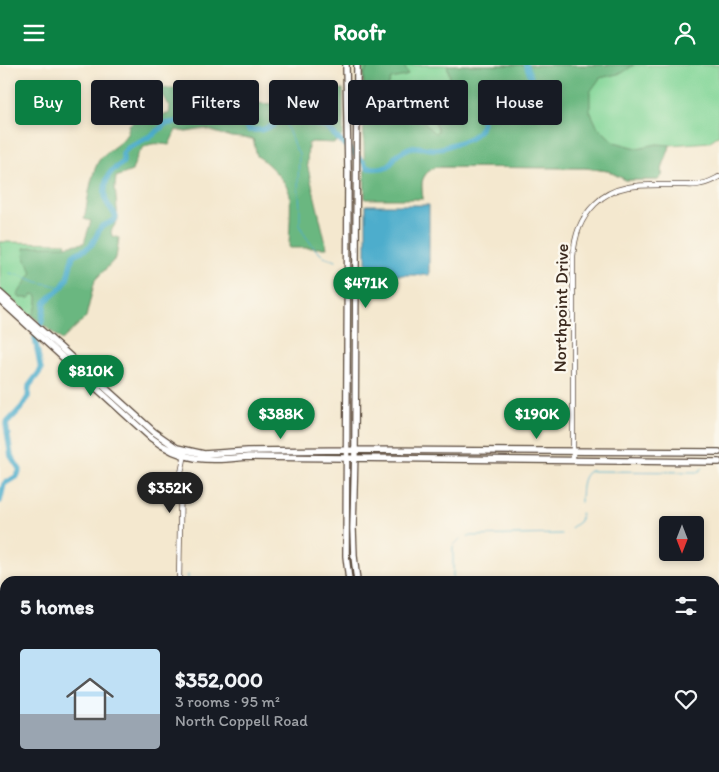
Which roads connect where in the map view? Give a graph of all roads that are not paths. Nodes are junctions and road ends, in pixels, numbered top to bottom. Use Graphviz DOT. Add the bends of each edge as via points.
graph roads {
  1 [pos="346,65"];
  2 [pos="356,65"];
  3 [pos="356,80"];
  4 [pos="346,83"];
  5 [pos="356,125"];
  6 [pos="719,177"];
  7 [pos="348,291"];
  8 [pos="356,291"];
  9 [pos="0,293"];
  10 [pos="0,299"];
  11 [pos="25,318"];
  12 [pos="348,343"];
  13 [pos="356,343"];
  14 [pos="348,393"];
  15 [pos="356,393"];
  16 [pos="348,450"];
  17 [pos="355,450"];
  18 [pos="446,450"];
  19 [pos="573,451"];
  20 [pos="711,452"];
  21 [pos="719,452"];
  22 [pos="185,453"];
  23 [pos="348,457"];
  24 [pos="355,457"];
  25 [pos="447,459"];
  26 [pos="573,460"];
  27 [pos="711,461"];
  28 [pos="719,461"];
  29 [pos="346,529"];
  30 [pos="353,529"];
  31 [pos="180,576"];
  32 [pos="348,576"];
  33 [pos="356,576"];
  1 -- 4 [label="main road"];
  2 -- 3 [label="main road"];
  4 -- 7 [label="main road"];
  5 -- 8 [label="main road"];
  6 -- 19 [label="street, Northpoint Drive" via="701,185 619,189 598,201 580,223 573,256"];
  7 -- 8 [label="main road"];
  7 -- 12 [label="main road"];
  8 -- 13 [label="main road"];
  9 -- 11 [label="main road"];
  10 -- 11 [label="main road"];
  11 -- 22 [label="main road" via="150,437 169,450"];
  12 -- 13 [label="main road"];
  12 -- 14 [label="main road"];
  13 -- 15 [label="main road"];
  14 -- 15 [label="main road"];
  14 -- 16 [label="main road"];
  15 -- 17 [label="main road"];
  16 -- 17 [label="main road"];
  16 -- 22 [label="main road"];
  16 -- 23 [label="main road"];
  17 -- 18 [label="main road"];
  17 -- 24 [label="main road"];
  18 -- 19 [label="main road"];
  18 -- 25 [label="main road"];
  19 -- 20 [label="main road"];
  19 -- 26 [label="street, Northpoint Drive"];
  20 -- 21 [label="main road"];
  20 -- 27 [label="main road"];
  22 -- 23 [label="main road" via="196,459 215,460"];
  22 -- 31 [label="street" via="180,483"];
  23 -- 24 [label="main road"];
  23 -- 29 [label="main road"];
  24 -- 25 [label="main road"];
  24 -- 30 [label="main road"];
  25 -- 26 [label="main road"];
  26 -- 27 [label="main road"];
  27 -- 28 [label="main road"];
  29 -- 30 [label="main road"];
  29 -- 32 [label="main road"];
  30 -- 33 [label="main road"];
}
